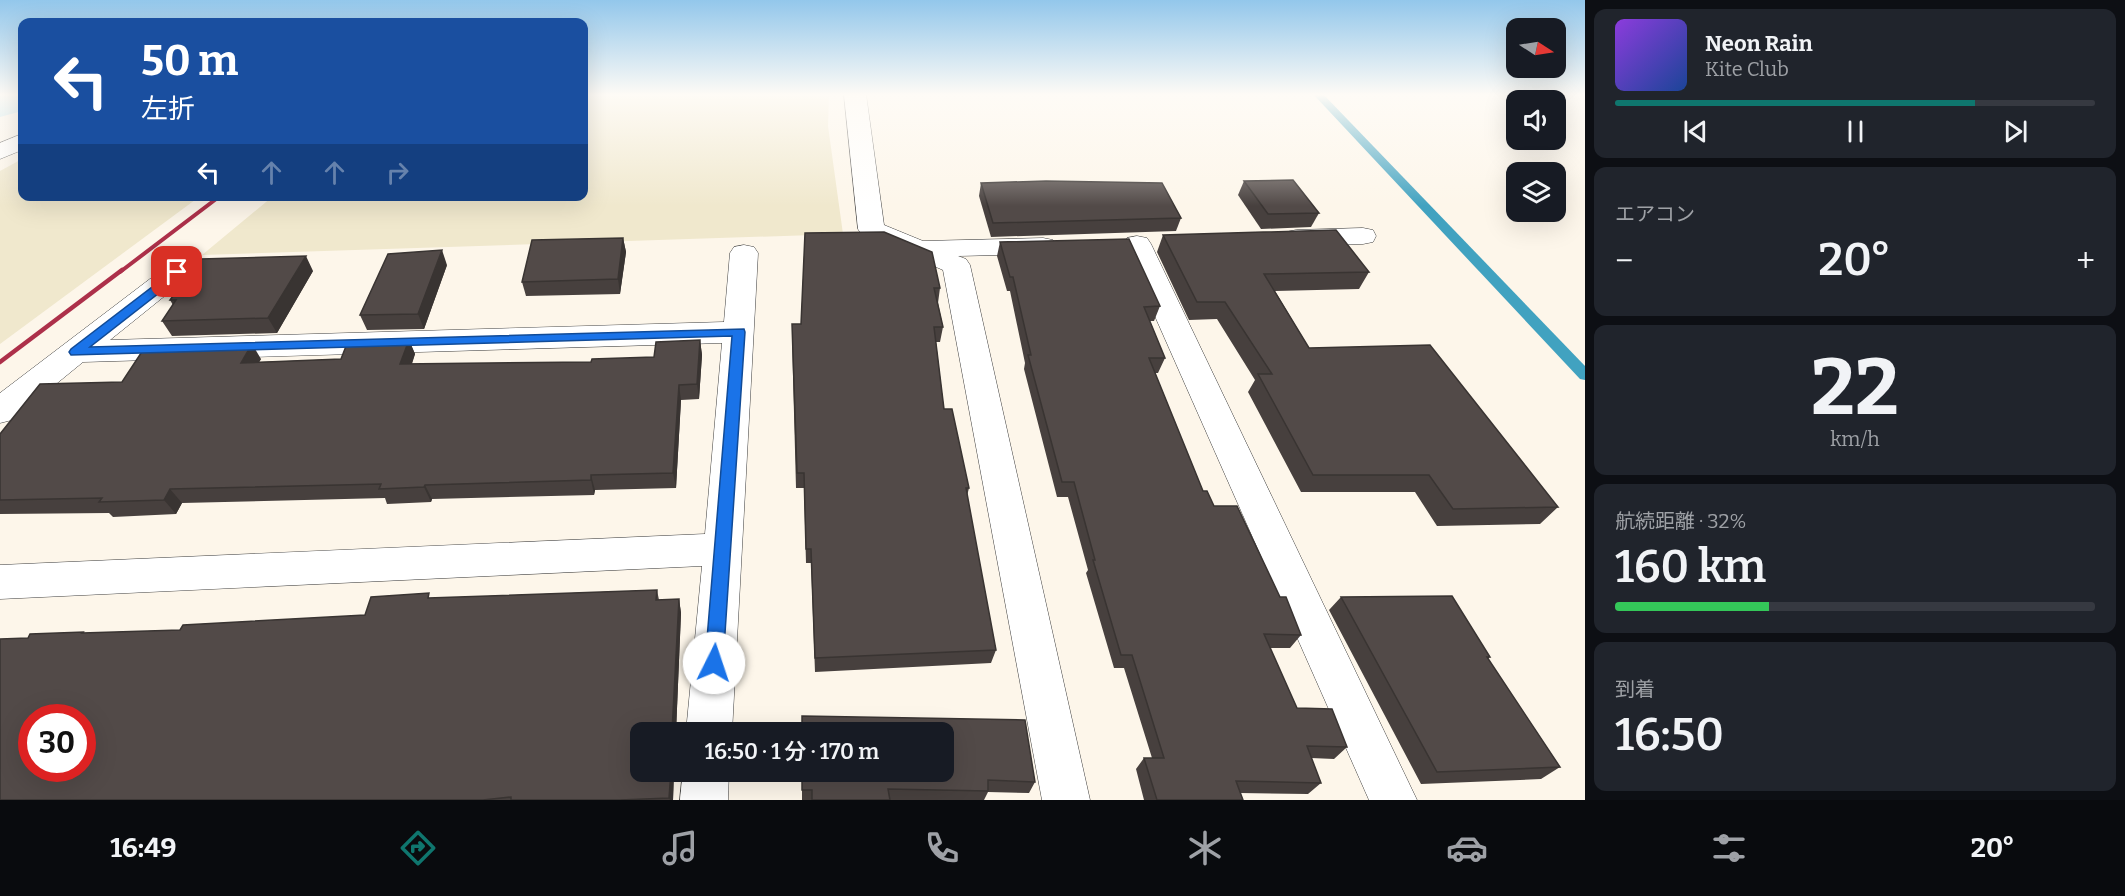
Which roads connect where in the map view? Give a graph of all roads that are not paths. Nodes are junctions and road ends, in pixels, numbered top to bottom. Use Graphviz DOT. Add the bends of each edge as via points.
graph roads {
  1 [pos="859,131"];
  2 [pos="18,143"];
  3 [pos="0,152"];
  4 [pos="1363,236"];
  5 [pos="1268,239"];
  6 [pos="1137,243"];
  7 [pos="1068,245"];
  8 [pos="919,248"];
  9 [pos="744,253"];
  10 [pos="177,272"];
  11 [pos="739,332"];
  12 [pos="75,352"];
  13 [pos="0,411"];
  14 [pos="723,549"];
  15 [pos="0,582"];
  16 [pos="710,722"];
  17 [pos="705,782"];
  18 [pos="704,800"];
  19 [pos="1066,800"];
  20 [pos="1393,800"];
  1 -- 8 [label="street" via="871,229"];
  2 -- 3 [label="street"];
  4 -- 5 [label="street"];
  6 -- 20 [label="street"];
  7 -- 8 [label="street"];
  8 -- 19 [label="street" via="956,265"];
  9 -- 11 [label="street"];
  10 -- 12 [label="street"];
  11 -- 12 [label="street"];
  11 -- 14 [label="street"];
  12 -- 13 [label="street"];
  14 -- 15 [label="street"];
  14 -- 16 [label="street"];
  17 -- 18 [label="street"];
}
